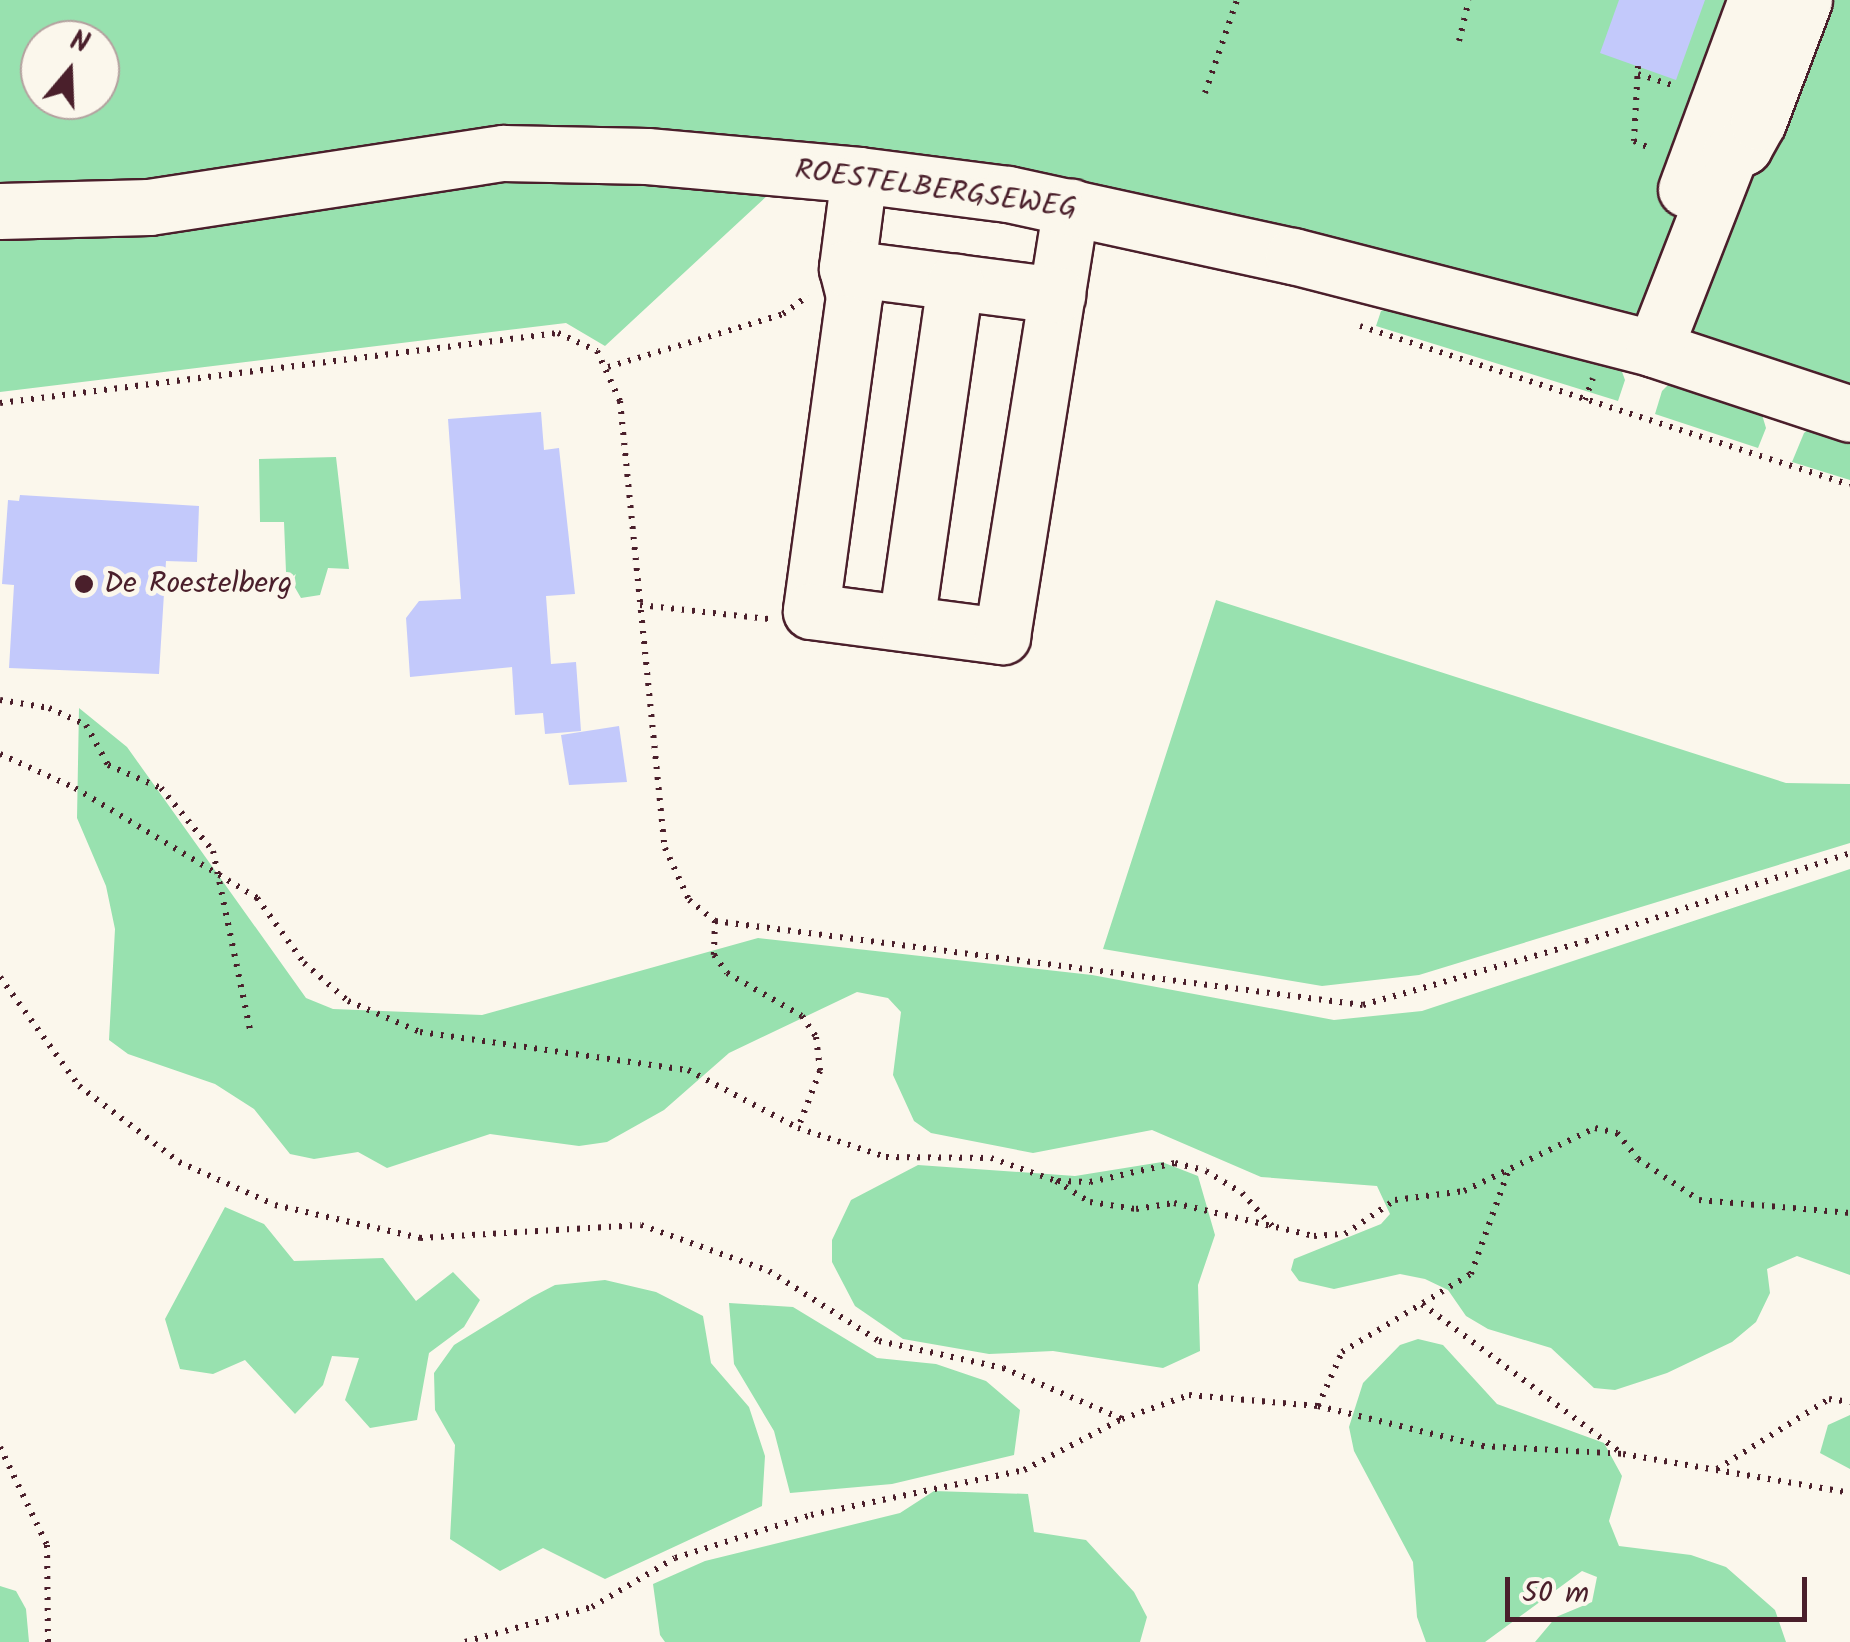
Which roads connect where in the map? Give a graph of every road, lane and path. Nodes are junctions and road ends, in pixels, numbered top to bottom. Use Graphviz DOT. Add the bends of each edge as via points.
graph roads {
  1 [pos="1238,0"];
  2 [pos="1469,0"];
  3 [pos="1756,0"];
  4 [pos="1804,0"];
  5 [pos="1459,41"];
  6 [pos="1682,89"];
  7 [pos="1204,93"];
  8 [pos="1662,153"];
  9 [pos="859,175"];
  10 [pos="1072,207"];
  11 [pos="0,210"];
  12 [pos="847,268"];
  13 [pos="955,282"];
  14 [pos="1057,296"];
  15 [pos="1354,324"];
  16 [pos="1641,346"];
  17 [pos="608,367"];
  18 [pos="0,403"];
  19 [pos="1850,414"];
  20 [pos="1850,485"];
  21 [pos="640,605"];
  22 [pos="811,611"];
  23 [pos="906,624"];
  24 [pos="0,700"];
  25 [pos="0,754"];
  26 [pos="1850,852"];
  27 [pos="219,872"];
  28 [pos="715,921"];
  29 [pos="0,976"];
  30 [pos="250,1029"];
  31 [pos="798,1128"];
  32 [pos="1510,1169"];
  33 [pos="1056,1182"];
  34 [pos="1850,1212"];
  35 [pos="1272,1226"];
  36 [pos="1422,1304"];
  37 [pos="1850,1402"];
  38 [pos="1318,1406"];
  39 [pos="1122,1419"];
  40 [pos="0,1447"];
  41 [pos="1623,1454"];
  42 [pos="1716,1470"];
  43 [pos="1850,1492"];
  44 [pos="48,1642"];
  45 [pos="465,1642"];
  1 -- 7 [label="path"];
  2 -- 5 [label="path"];
  3 -- 16 [label="street"];
  4 -- 16 [label="street" via="1758,122 1744,147 1730,154"];
  6 -- 8 [label="path" via="1638,70 1634,141"];
  9 -- 10 [label="street, ROESTELBERGSEWEG"];
  9 -- 11 [label="street, ROESTELBERGSEWEG" via="648,156 503,152 149,208"];
  9 -- 12 [label="street"];
  10 -- 14 [label="street"];
  10 -- 16 [label="street, ROESTELBERGSEWEG"];
  12 -- 13 [label="street"];
  12 -- 17 [label="path" via="782,314"];
  12 -- 22 [label="street" via="854,296"];
  13 -- 14 [label="street"];
  13 -- 23 [label="street"];
  14 -- 23 [label="street" via="1002,636"];
  15 -- 20 [label="path"];
  16 -- 19 [label="street, ROESTELBERGSEWEG"];
  17 -- 18 [label="path" via="598,351 558,333"];
  17 -- 21 [label="path" via="620,401"];
  21 -- 22 [label="path" via="794,623"];
  21 -- 28 [label="path" via="665,848 689,900"];
  22 -- 23 [label="street"];
  24 -- 27 [label="path" via="49,708 86,725 108,765 161,788 213,851"];
  25 -- 27 [label="path" via="76,788"];
  26 -- 28 [label="path" via="1586,941 1364,1005"];
  27 -- 30 [label="path"];
  27 -- 31 [label="path" via="257,898 304,963 348,1001 420,1032 688,1070"];
  28 -- 31 [label="path" via="714,955 726,973 802,1016 816,1037 820,1071"];
  29 -- 39 [label="path" via="79,1086 179,1162 275,1204 420,1238 642,1225 769,1270 879,1341 1004,1368"];
  31 -- 33 [label="path" via="886,1157 991,1158"];
  32 -- 34 [label="path" via="1594,1128 1617,1134 1638,1159 1699,1200"];
  32 -- 35 [label="path" via="1464,1191 1395,1200 1345,1234 1314,1236"];
  32 -- 36 [label="path" via="1491,1205 1472,1274"];
  33 -- 35 [label="path" via="1090,1202 1136,1209 1174,1203"];
  33 -- 35 [label="path" via="1090,1182 1174,1163 1206,1171 1242,1193"];
  36 -- 38 [label="path" via="1342,1352"];
  36 -- 41 [label="path"];
  37 -- 42 [label="path" via="1829,1399"];
  38 -- 39 [label="path" via="1190,1396"];
  38 -- 41 [label="path" via="1482,1446"];
  39 -- 45 [label="path" via="1024,1470 811,1515 675,1558 592,1608"];
  40 -- 44 [label="path" via="47,1545"];
  41 -- 42 [label="path"];
  42 -- 43 [label="path"];
}
